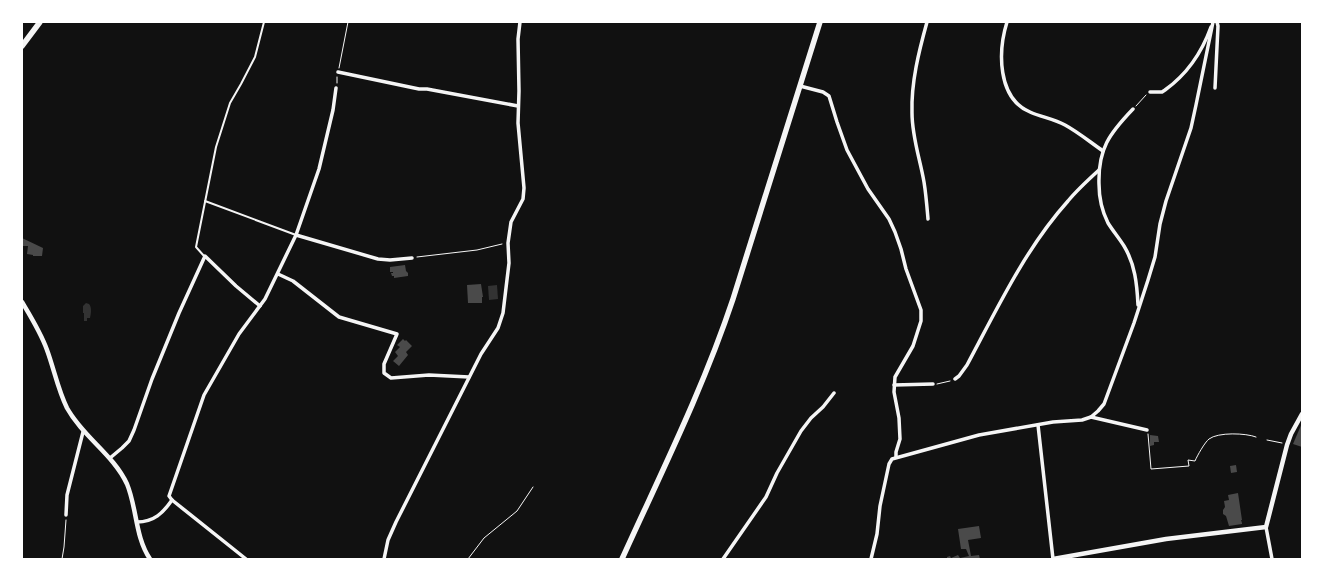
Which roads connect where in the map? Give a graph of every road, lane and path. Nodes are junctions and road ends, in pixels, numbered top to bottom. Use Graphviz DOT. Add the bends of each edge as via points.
graph roads {
  1 [pos="40,22"];
  2 [pos="264,22"];
  3 [pos="348,22"];
  4 [pos="520,22"];
  5 [pos="820,22"];
  6 [pos="927,22"];
  7 [pos="1007,22"];
  8 [pos="1213,22"];
  9 [pos="1217,22"];
  10 [pos="22,46"];
  11 [pos="338,72"];
  12 [pos="800,86"];
  13 [pos="336,88"];
  14 [pos="1215,88"];
  15 [pos="1150,92"];
  16 [pos="518,106"];
  17 [pos="1133,109"];
  18 [pos="1103,152"];
  19 [pos="1098,170"];
  20 [pos="205,201"];
  21 [pos="928,219"];
  22 [pos="296,235"];
  23 [pos="503,244"];
  24 [pos="205,256"];
  25 [pos="412,258"];
  26 [pos="278,274"];
  27 [pos="22,302"];
  28 [pos="260,306"];
  29 [pos="1138,308"];
  30 [pos="469,377"];
  31 [pos="955,379"];
  32 [pos="933,384"];
  33 [pos="894,385"];
  34 [pos="834,393"];
  35 [pos="1302,414"];
  36 [pos="1091,417"];
  37 [pos="1038,425"];
  38 [pos="1146,430"];
  39 [pos="83,432"];
  40 [pos="1256,436"];
  41 [pos="1267,440"];
  42 [pos="1287,445"];
  43 [pos="896,457"];
  44 [pos="110,458"];
  45 [pos="533,487"];
  46 [pos="172,500"];
  47 [pos="66,515"];
  48 [pos="137,522"];
  49 [pos="1266,527"];
  50 [pos="62,559"];
  51 [pos="150,559"];
  52 [pos="246,559"];
  53 [pos="384,559"];
  54 [pos="468,559"];
  55 [pos="622,559"];
  56 [pos="723,559"];
  57 [pos="871,559"];
  58 [pos="1053,559"];
  59 [pos="1272,559"];
  1 -- 10 [label="main road"];
  2 -- 20 [label="lane" via="255,57 227,111 213,157"];
  3 -- 11 [label="path"];
  4 -- 16 [label="street"];
  5 -- 12 [label="main road"];
  6 -- 21 [label="street" via="913,85 912,113"];
  7 -- 18 [label="street" via="1001,54 1002,67 1007,87 1015,103 1029,112 1064,124"];
  8 -- 15 [label="street" via="1199,53 1183,74 1162,92"];
  8 -- 29 [label="street" via="1191,128 1166,201 1155,257"];
  9 -- 14 [label="street"];
  11 -- 13 [label="path"];
  11 -- 16 [label="street"];
  12 -- 33 [label="street" via="829,96 847,150 895,232 921,310 917,335 908,356 894,377"];
  12 -- 55 [label="main road" via="718,344"];
  13 -- 22 [label="street" via="319,169"];
  15 -- 17 [label="path" via="1143,96"];
  16 -- 30 [label="street" via="523,199 511,222 504,304 498,328"];
  17 -- 18 [label="street" via="1115,129"];
  18 -- 19 [label="street"];
  19 -- 29 [label="street" via="1103,210 1132,262"];
  19 -- 31 [label="street" via="1068,201 1028,255 967,366"];
  20 -- 22 [label="lane"];
  20 -- 24 [label="lane" via="196,247"];
  22 -- 25 [label="street" via="378,259"];
  22 -- 26 [label="street"];
  23 -- 25 [label="path"];
  24 -- 28 [label="street"];
  24 -- 44 [label="street" via="154,372 129,441"];
  26 -- 28 [label="street"];
  26 -- 30 [label="street" via="293,281 339,317 397,334 384,364 384,373 391,378 429,375"];
  27 -- 39 [label="street" via="47,349 67,408"];
  28 -- 46 [label="street" via="239,334 204,395 169,496"];
  29 -- 36 [label="street" via="1108,394 1098,411"];
  30 -- 53 [label="street" via="396,522 388,540"];
  31 -- 32 [label="path"];
  32 -- 33 [label="street"];
  33 -- 43 [label="street" via="900,439"];
  34 -- 56 [label="street" via="801,431 766,497"];
  35 -- 42 [label="street"];
  36 -- 37 [label="street"];
  36 -- 38 [label="street"];
  37 -- 43 [label="street" via="979,435"];
  37 -- 58 [label="street"];
  38 -- 40 [label="path" via="1149,434 1151,469 1189,466 1188,460 1195,461 1203,445 1215,436"];
  39 -- 44 [label="street"];
  39 -- 47 [label="street" via="67,495"];
  41 -- 42 [label="path"];
  42 -- 49 [label="street"];
  43 -- 57 [label="street" via="889,464"];
  44 -- 48 [label="street" via="131,495"];
  45 -- 54 [label="path" via="517,511 484,538"];
  46 -- 48 [label="street" via="156,518"];
  46 -- 52 [label="street"];
  47 -- 50 [label="path"];
  48 -- 51 [label="street" via="141,541"];
  49 -- 58 [label="street" via="1166,539"];
  49 -- 59 [label="street"];
}
